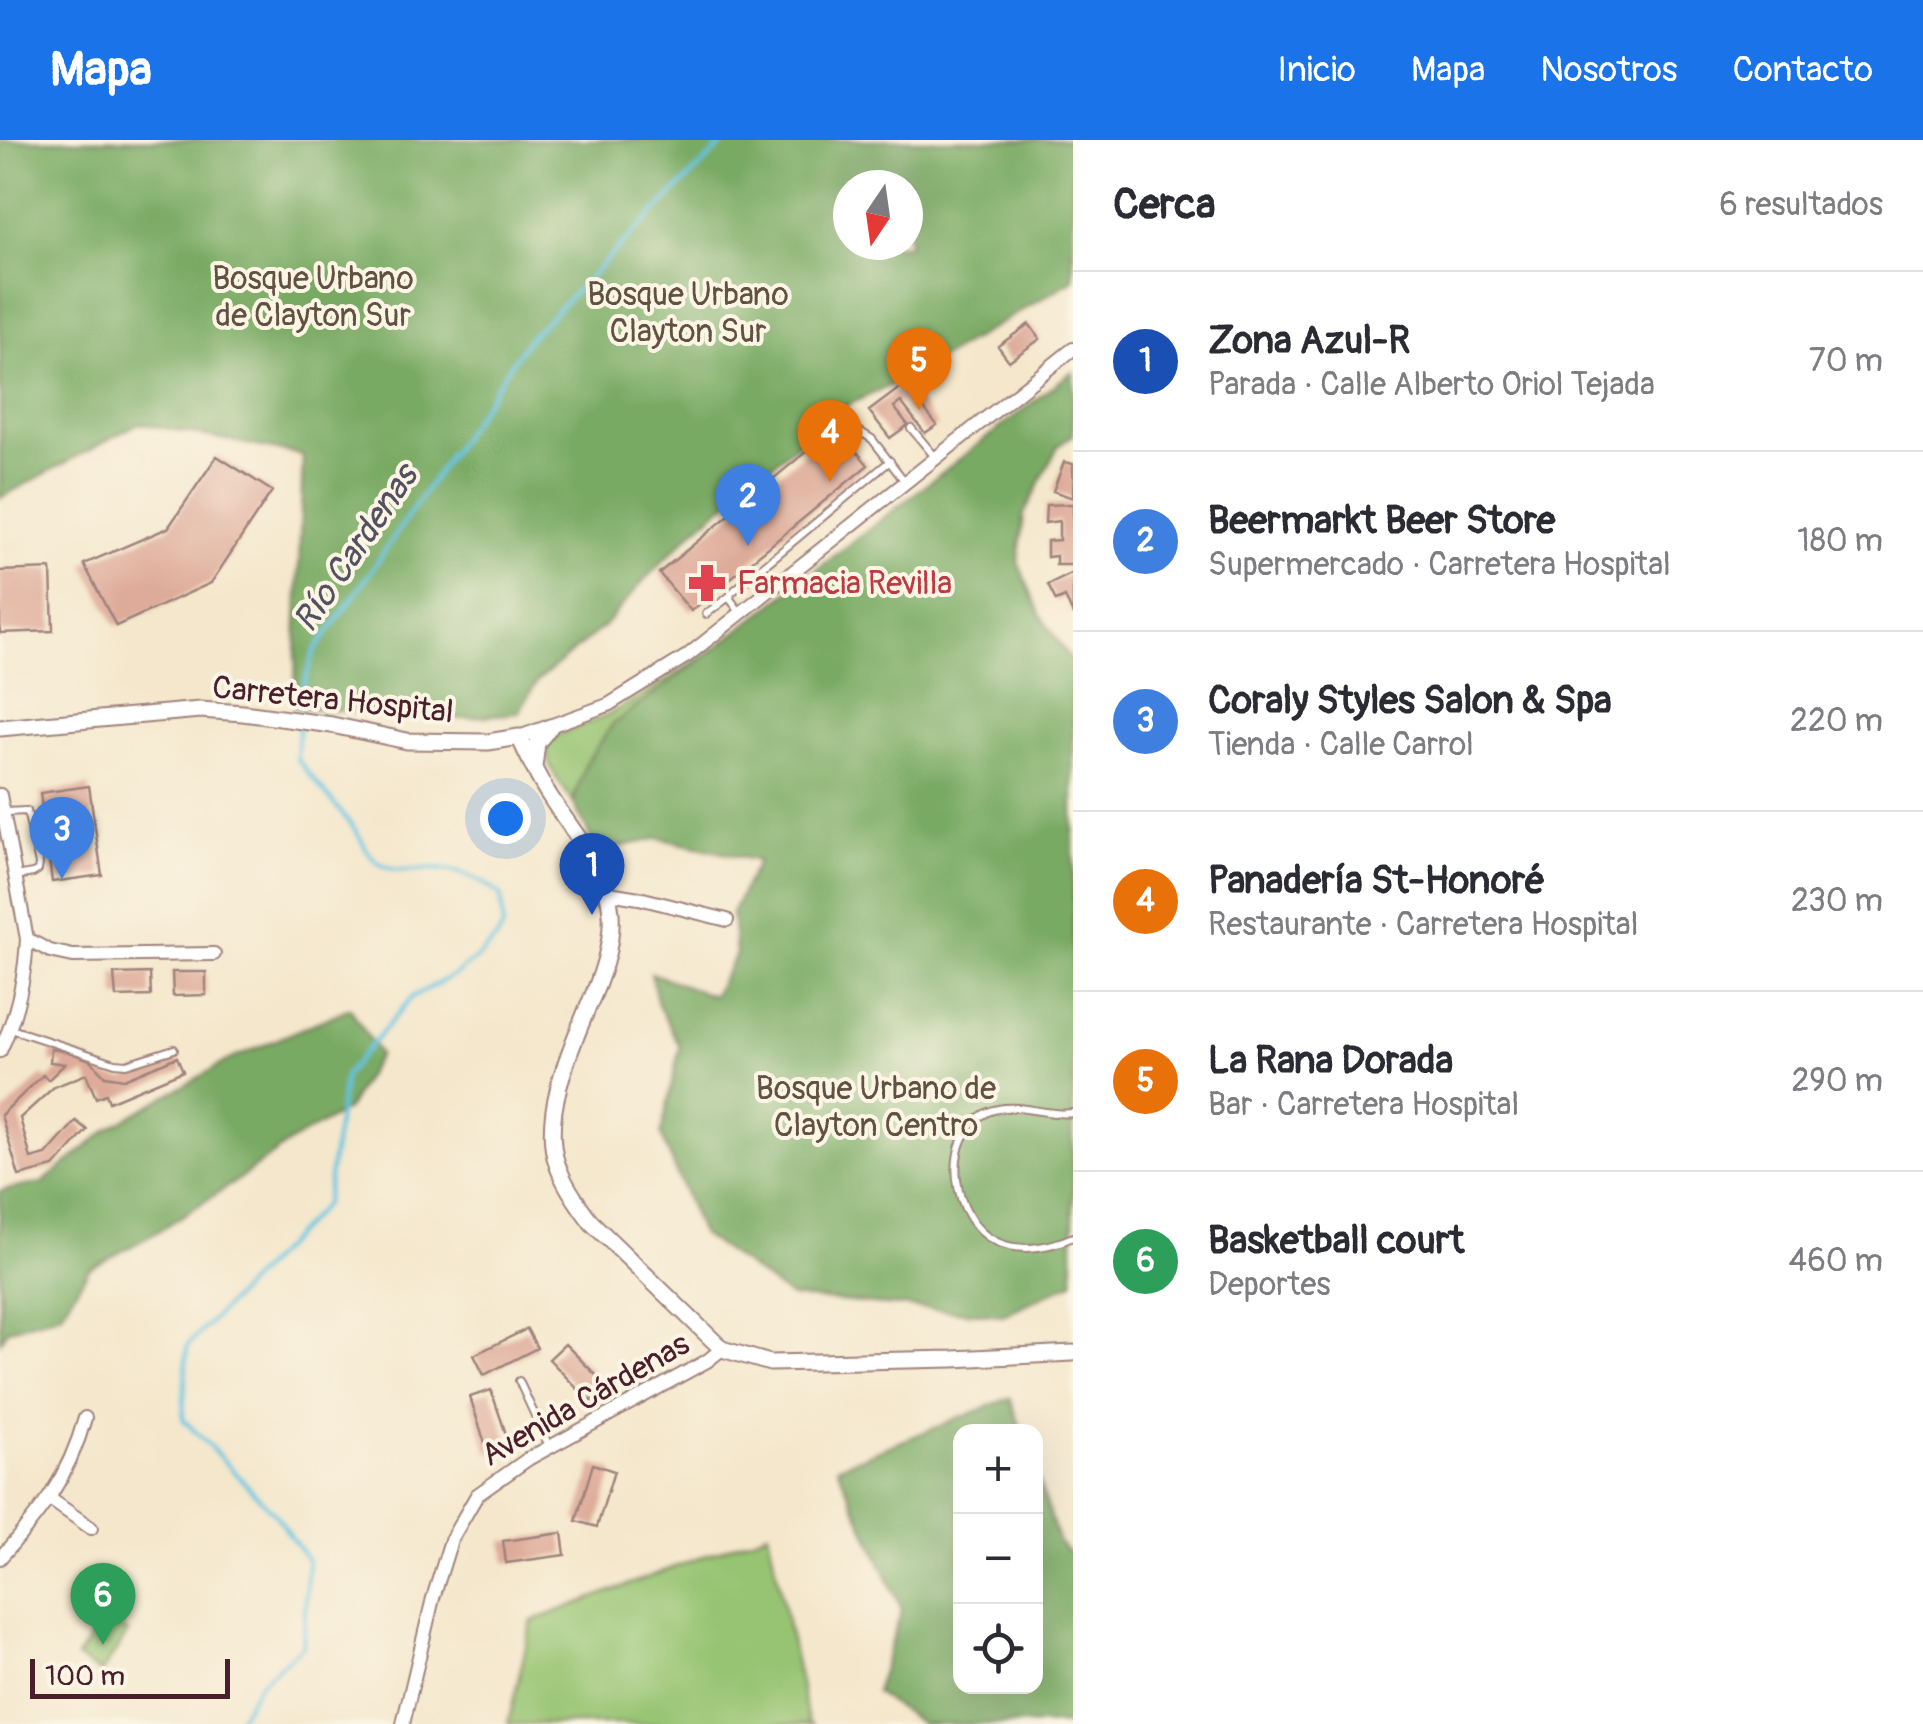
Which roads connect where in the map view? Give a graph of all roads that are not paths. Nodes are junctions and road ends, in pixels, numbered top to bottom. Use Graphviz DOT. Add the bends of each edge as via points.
graph roads {
  1 [pos="1073,349"];
  2 [pos="911,428"];
  3 [pos="844,437"];
  4 [pos="936,459"];
  5 [pos="890,462"];
  6 [pos="906,483"];
  7 [pos="730,596"];
  8 [pos="706,614"];
  9 [pos="742,614"];
  10 [pos="550,727"];
  11 [pos="0,728"];
  12 [pos="520,737"];
  13 [pos="488,742"];
  14 [pos="534,770"];
  15 [pos="0,795"];
  16 [pos="3,812"];
  17 [pos="15,876"];
  18 [pos="609,893"];
  19 [pos="727,920"];
  20 [pos="27,939"];
  21 [pos="214,954"];
  22 [pos="10,1028"];
  23 [pos="174,1049"];
  24 [pos="0,1051"];
  25 [pos="1073,1114"];
  26 [pos="1073,1237"];
  27 [pos="722,1349"];
  28 [pos="1073,1353"];
  29 [pos="519,1381"];
  30 [pos="85,1418"];
  31 [pos="550,1447"];
  32 [pos="50,1499"];
  33 [pos="91,1528"];
  34 [pos="0,1558"];
  35 [pos="403,1724"];
  1 -- 4 [label="street, Carretera Hospital"];
  2 -- 4 [label="lane"];
  3 -- 5 [label="lane" via="863,432"];
  4 -- 6 [label="street, Carretera Hospital"];
  5 -- 6 [label="lane"];
  5 -- 7 [label="lane"];
  6 -- 9 [label="street, Carretera Hospital"];
  7 -- 8 [label="lane"];
  7 -- 9 [label="lane"];
  9 -- 10 [label="street, Carretera Hospital" via="639,688"];
  10 -- 12 [label="street, Carretera Hospital"];
  10 -- 14 [label="street" via="537,743"];
  11 -- 13 [label="street, Carretera Hospital" via="178,712 244,713 406,742"];
  12 -- 13 [label="street, Carretera Hospital"];
  12 -- 14 [label="street"];
  13 -- 14 [label="street" via="515,752"];
  14 -- 18 [label="street"];
  15 -- 16 [label="street"];
  16 -- 17 [label="street"];
  16 -- 17 [label="lane" via="27,810 40,864 33,873"];
  17 -- 20 [label="street"];
  18 -- 19 [label="street"];
  18 -- 27 [label="street" via="610,942 556,1103 557,1164 592,1224"];
  20 -- 21 [label="street" via="74,956"];
  20 -- 22 [label="street"];
  22 -- 23 [label="lane" via="115,1063"];
  22 -- 24 [label="street"];
  25 -- 26 [label="lane" via="1012,1108 984,1114 964,1137 957,1164 960,1198 979,1231 1016,1248"];
  27 -- 28 [label="street" via="770,1363"];
  27 -- 31 [label="street, Avenida Cárdenas"];
  29 -- 31 [label="lane"];
  30 -- 32 [label="street"];
  31 -- 35 [label="street, Avenida Cárdenas" via="477,1495 451,1540"];
  32 -- 33 [label="street"];
  32 -- 34 [label="street"];
}
